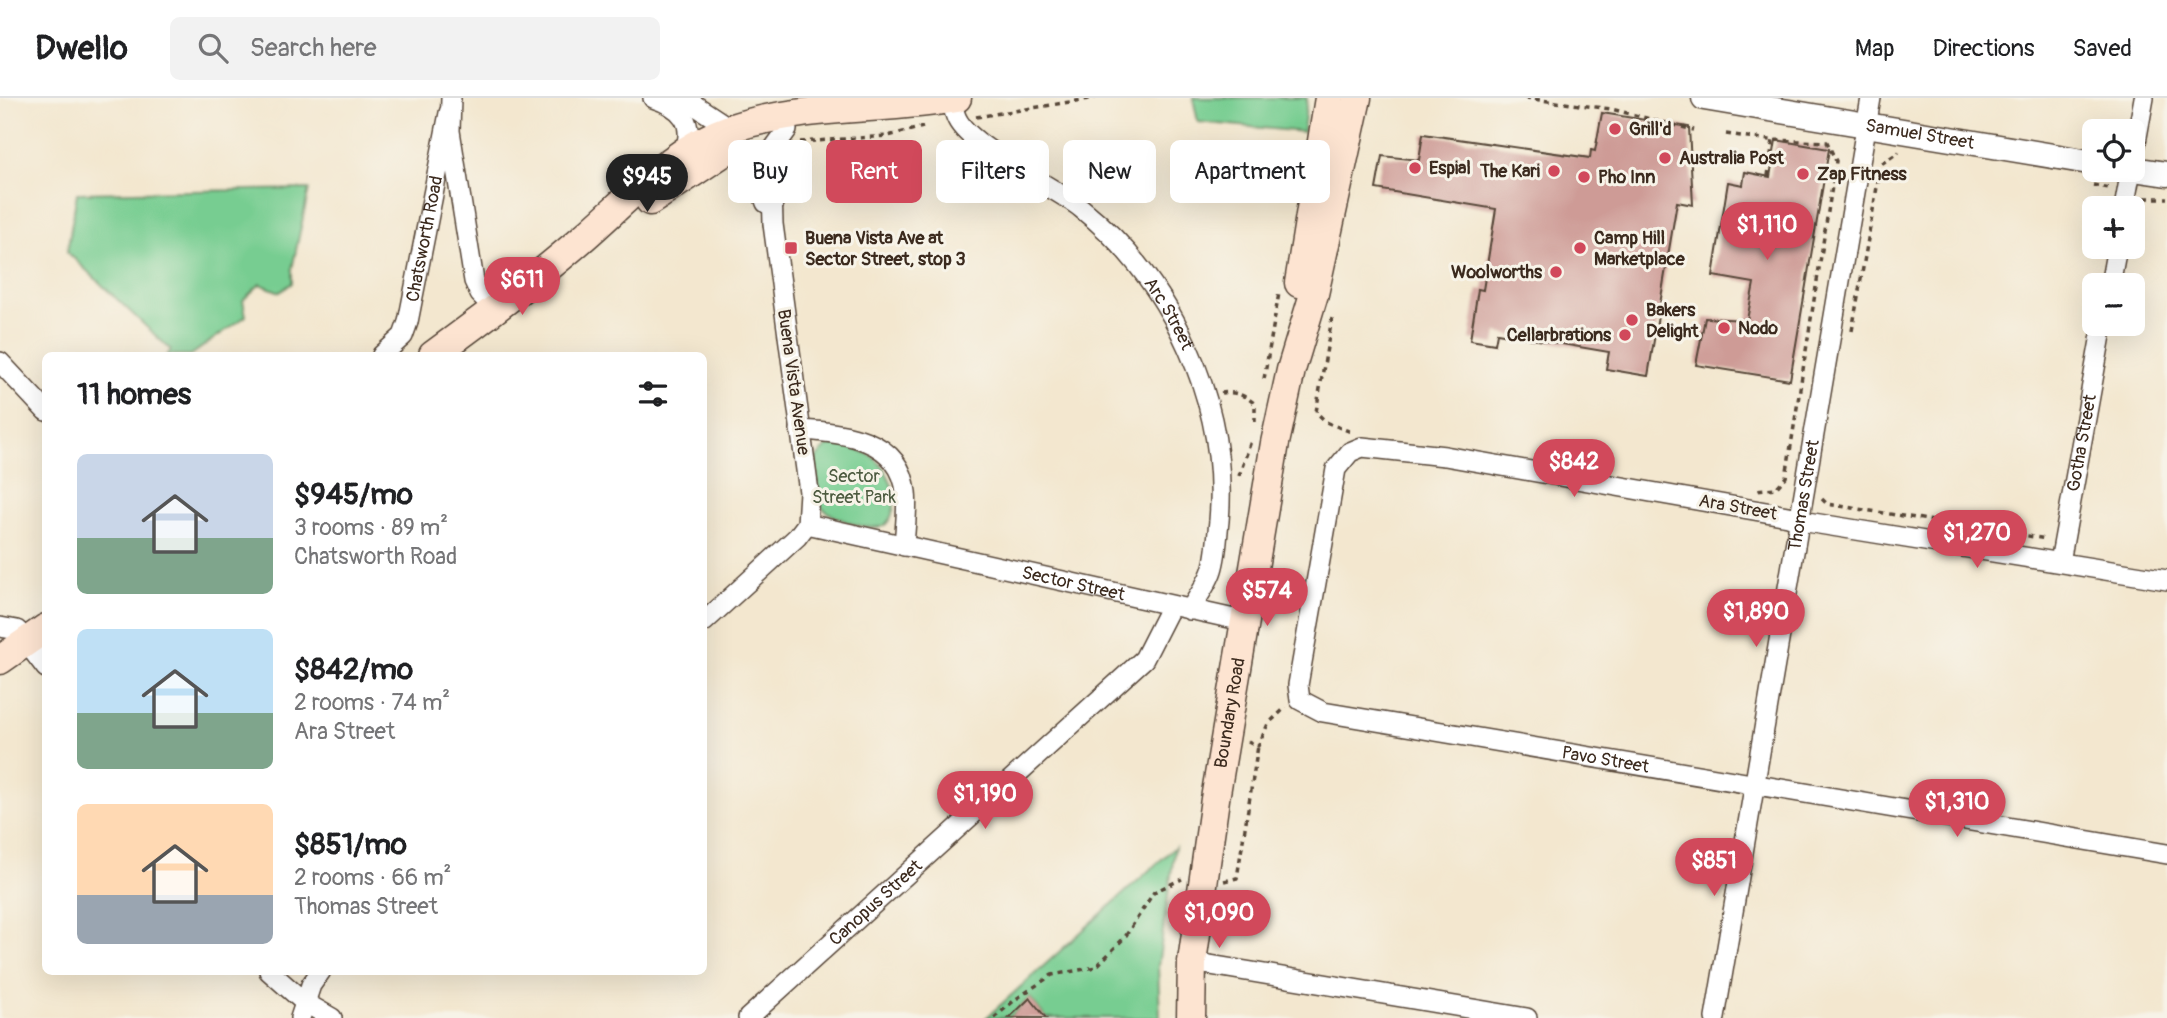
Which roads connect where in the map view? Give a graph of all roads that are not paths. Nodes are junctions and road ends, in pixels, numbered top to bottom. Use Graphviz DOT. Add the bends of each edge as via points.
graph roads {
  1 [pos="653,98"];
  2 [pos="684,98"];
  3 [pos="1329,98"];
  4 [pos="1357,98"];
  5 [pos="1704,98"];
  6 [pos="1871,98"];
  7 [pos="2144,98"];
  8 [pos="954,99"];
  9 [pos="450,106"];
  10 [pos="888,108"];
  11 [pos="2140,119"];
  12 [pos="1866,125"];
  13 [pos="789,137"];
  14 [pos="729,139"];
  15 [pos="684,152"];
  16 [pos="2145,171"];
  17 [pos="2082,172"];
  18 [pos="2167,174"];
  19 [pos="773,224"];
  20 [pos="581,240"];
  21 [pos="494,308"];
  22 [pos="2101,336"];
  23 [pos="385,352"];
  24 [pos="437,352"];
  25 [pos="0,362"];
  26 [pos="1291,370"];
  27 [pos="42,407"];
  28 [pos="800,430"];
  29 [pos="1798,519"];
  30 [pos="807,524"];
  31 [pos="904,546"];
  32 [pos="2060,562"];
  33 [pos="2167,580"];
  34 [pos="1181,608"];
  35 [pos="707,619"];
  36 [pos="1243,621"];
  37 [pos="0,627"];
  38 [pos="36,634"];
  39 [pos="42,654"];
  40 [pos="0,660"];
  41 [pos="1300,700"];
  42 [pos="1753,785"];
  43 [pos="2167,854"];
  44 [pos="1192,962"];
  45 [pos="273,975"];
  46 [pos="319,975"];
  47 [pos="302,1010"];
  48 [pos="332,1018"];
  49 [pos="748,1018"];
  50 [pos="1191,1018"];
  51 [pos="1527,1018"];
  52 [pos="1715,1018"];
  1 -- 15 [label="street" via="685,116 688,136"];
  2 -- 14 [label="street, Buena Vista Avenue"];
  3 -- 26 [label="main road, Boundary Road" via="1299,285"];
  4 -- 26 [label="main road, Boundary Road" via="1314,294"];
  5 -- 12 [label="street, Samuel Street"];
  6 -- 12 [label="street, Thomas Street"];
  7 -- 11 [label="street"];
  8 -- 10 [label="main road"];
  8 -- 34 [label="street, Arc Street" via="957,120 965,130 1080,207 1134,261 1182,332 1205,397 1221,495 1212,572"];
  9 -- 21 [label="street" via="474,281"];
  9 -- 23 [label="street, Chatsworth Road" via="408,322 400,339"];
  10 -- 13 [label="main road"];
  10 -- 14 [label="main road" via="774,117"];
  12 -- 17 [label="street, Samuel Street"];
  12 -- 29 [label="street, Thomas Street"];
  13 -- 14 [label="main road"];
  13 -- 19 [label="street, Buena Vista Avenue" via="771,152"];
  14 -- 15 [label="main road"];
  14 -- 19 [label="street, Buena Vista Avenue" via="752,163"];
  14 -- 20 [label="main road" via="659,195"];
  15 -- 20 [label="main road"];
  16 -- 18 [label="street"];
  19 -- 28 [label="street, Buena Vista Avenue"];
  20 -- 21 [label="main road"];
  21 -- 24 [label="main road"];
  22 -- 32 [label="street, Gotha Street"];
  25 -- 27 [label="street"];
  26 -- 36 [label="main road, Boundary Road"];
  28 -- 30 [label="street, Buena Vista Avenue"];
  28 -- 31 [label="street" via="867,440 890,456 906,491"];
  29 -- 32 [label="street, Ara Street"];
  29 -- 41 [label="street, Ara Street" via="1445,456 1376,447 1350,452 1336,469 1298,685"];
  29 -- 42 [label="street, Thomas Street"];
  30 -- 31 [label="street, Sector Street"];
  30 -- 35 [label="street"];
  31 -- 34 [label="street, Sector Street"];
  32 -- 33 [label="street, Ara Street"];
  34 -- 36 [label="street, Sector Street"];
  34 -- 49 [label="street, Canopus Street" via="1144,659"];
  36 -- 44 [label="main road, Boundary Road"];
  37 -- 38 [label="street"];
  38 -- 39 [label="street"];
  38 -- 40 [label="main road"];
  41 -- 42 [label="street, Pavo Street" via="1323,712"];
  42 -- 43 [label="street, Pavo Street"];
  42 -- 52 [label="street, Thomas Street"];
  44 -- 50 [label="main road, Boundary Road"];
  44 -- 51 [label="street"];
  45 -- 47 [label="street"];
  46 -- 47 [label="street"];
  47 -- 48 [label="street"];
}
